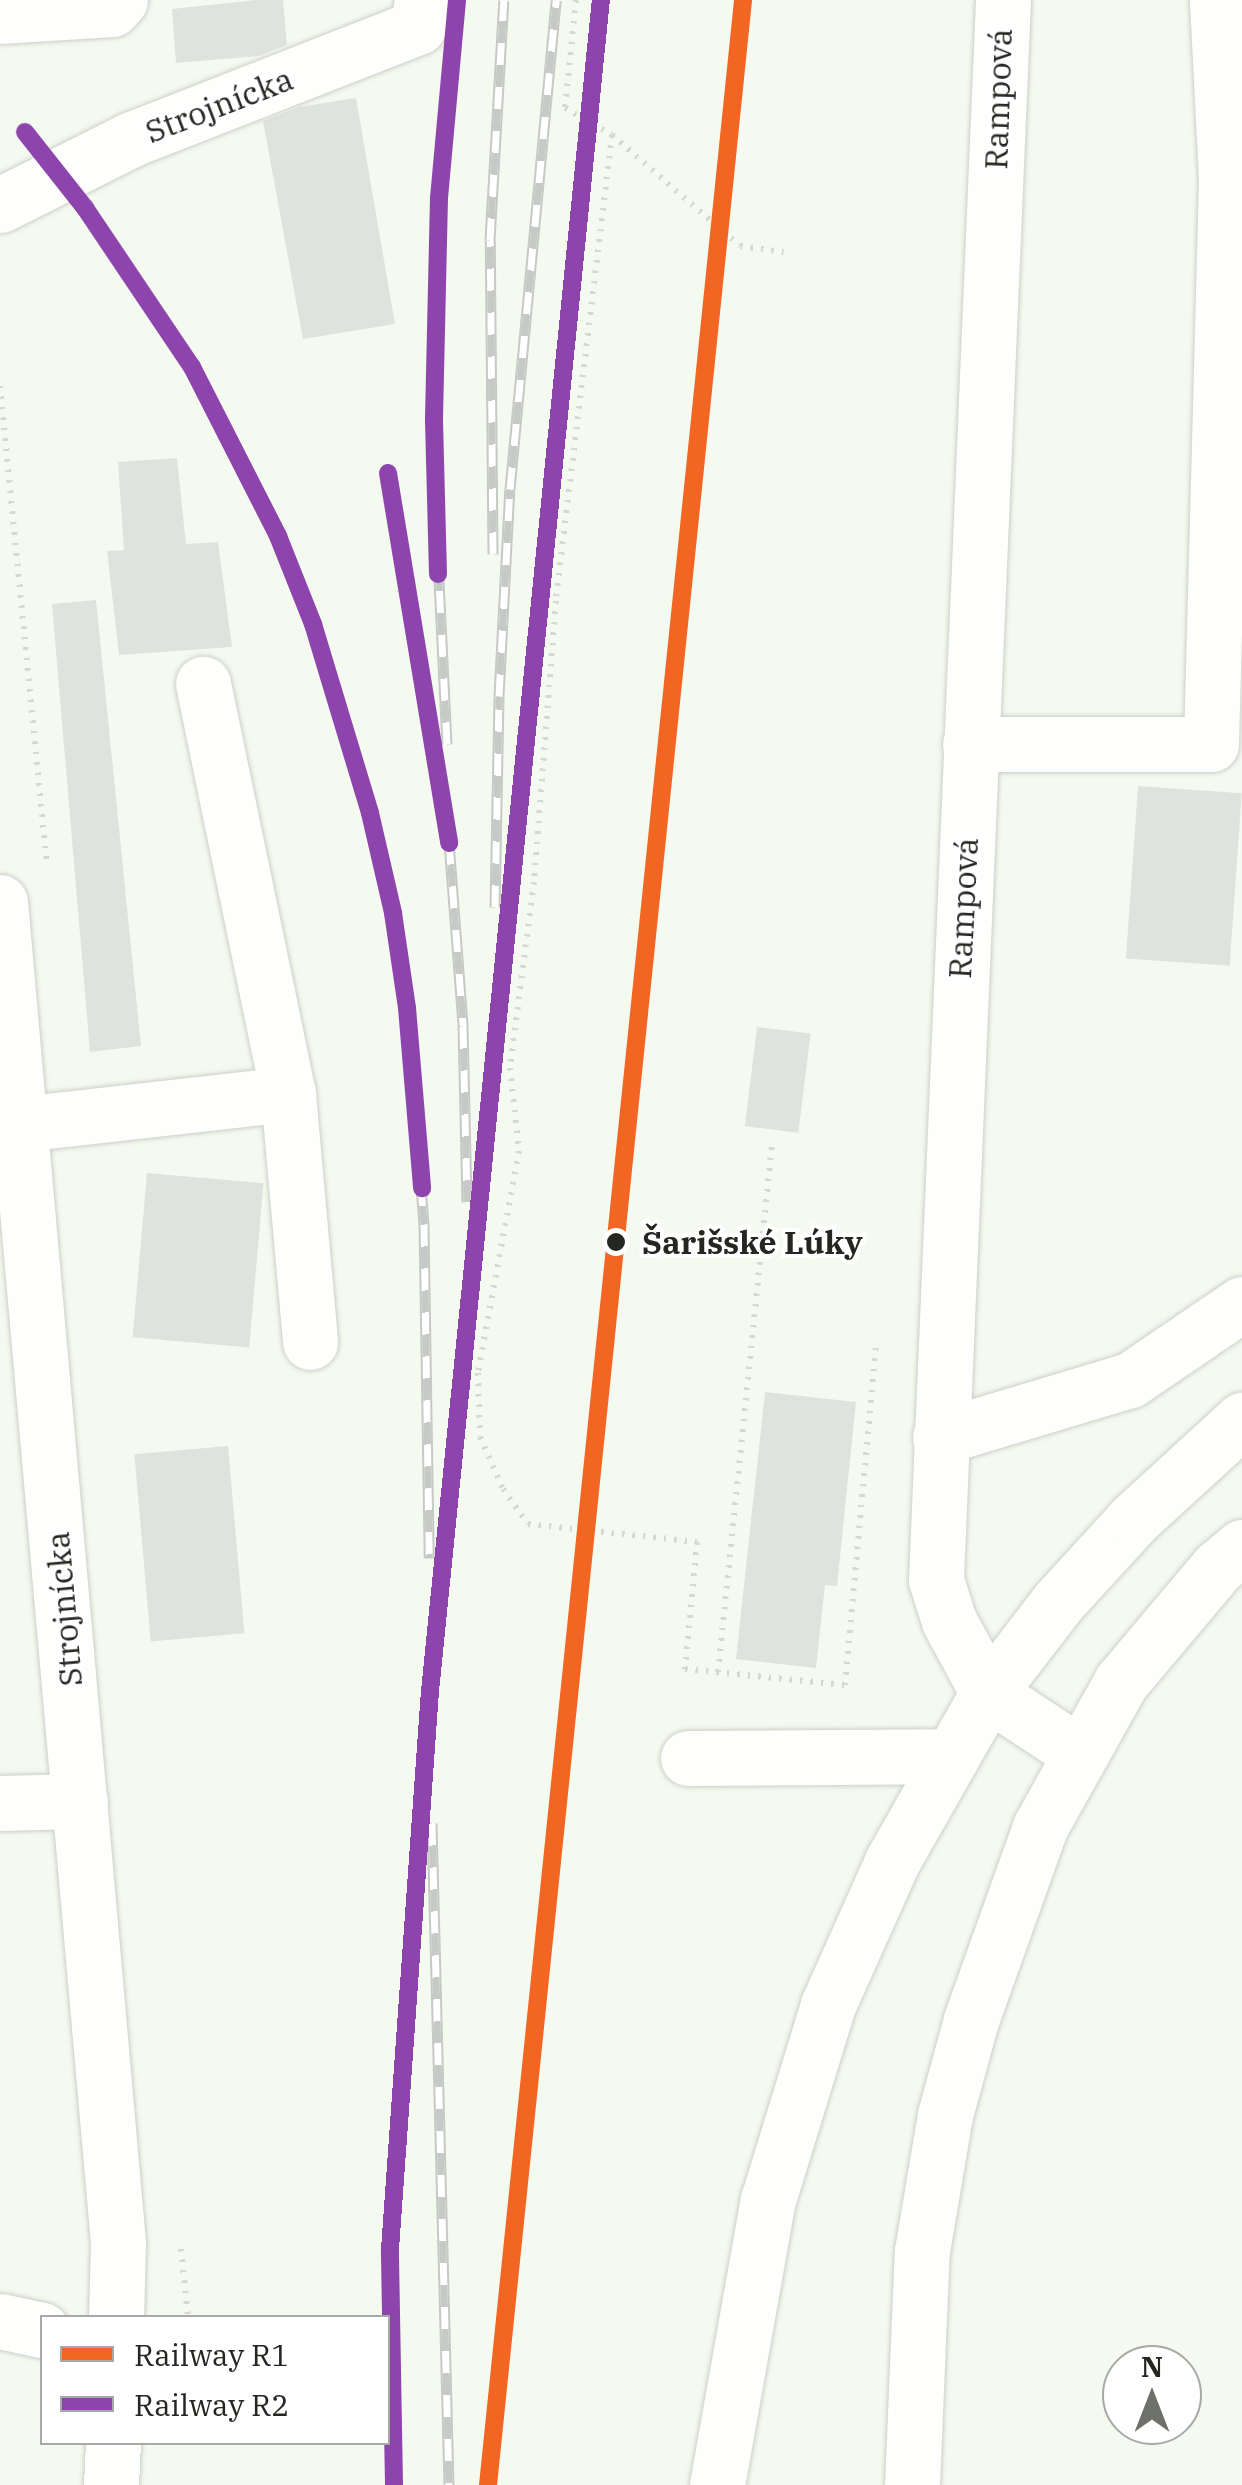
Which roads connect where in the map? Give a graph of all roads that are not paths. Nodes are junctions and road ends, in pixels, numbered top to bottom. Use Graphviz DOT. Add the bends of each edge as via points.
graph roads {
  1 [pos="120,0"];
  2 [pos="422,0"];
  3 [pos="1003,0"];
  4 [pos="1217,0"];
  5 [pos="0,16"];
  6 [pos="0,205"];
  7 [pos="203,684"];
  8 [pos="970,744"];
  9 [pos="0,902"];
  10 [pos="288,1094"];
  11 [pos="15,1158"];
  12 [pos="1242,1304"];
  13 [pos="310,1342"];
  14 [pos="1242,1420"];
  15 [pos="940,1436"];
  16 [pos="1242,1547"];
  17 [pos="988,1694"];
  18 [pos="1080,1754"];
  19 [pos="950,1756"];
  20 [pos="688,1758"];
  21 [pos="80,1801"];
  22 [pos="0,1802"];
  23 [pos="116,2315"];
  24 [pos="0,2320"];
  25 [pos="40,2330"];
  26 [pos="112,2445"];
  27 [pos="111,2485"];
  28 [pos="717,2485"];
  29 [pos="912,2485"];
  1 -- 5 [label="main road" via="112,8"];
  2 -- 6 [label="main road, Strojnícka" via="418,27 132,139"];
  3 -- 8 [label="main road, Rampová"];
  4 -- 8 [label="main road" via="1226,179 1211,744"];
  7 -- 10 [label="main road"];
  8 -- 15 [label="main road, Rampová"];
  9 -- 11 [label="main road, Strojnícka"];
  10 -- 11 [label="main road"];
  10 -- 13 [label="main road"];
  11 -- 21 [label="main road, Strojnícka"];
  12 -- 15 [label="main road" via="1130,1380"];
  14 -- 17 [label="main road" via="1134,1519 1058,1602"];
  15 -- 17 [label="main road, Rampová" via="936,1580"];
  16 -- 18 [label="main road" via="1121,1682"];
  17 -- 18 [label="main road, Rampová"];
  17 -- 19 [label="main road"];
  18 -- 29 [label="main road" via="1040,1827 971,2020 945,2115 922,2251"];
  19 -- 20 [label="main road"];
  19 -- 28 [label="main road" via="893,1860 828,2005 768,2200"];
  21 -- 22 [label="main road"];
  21 -- 23 [label="main road, Strojnícka" via="118,2244"];
  24 -- 25 [label="main road"];
  26 -- 27 [label="main road"];
}
